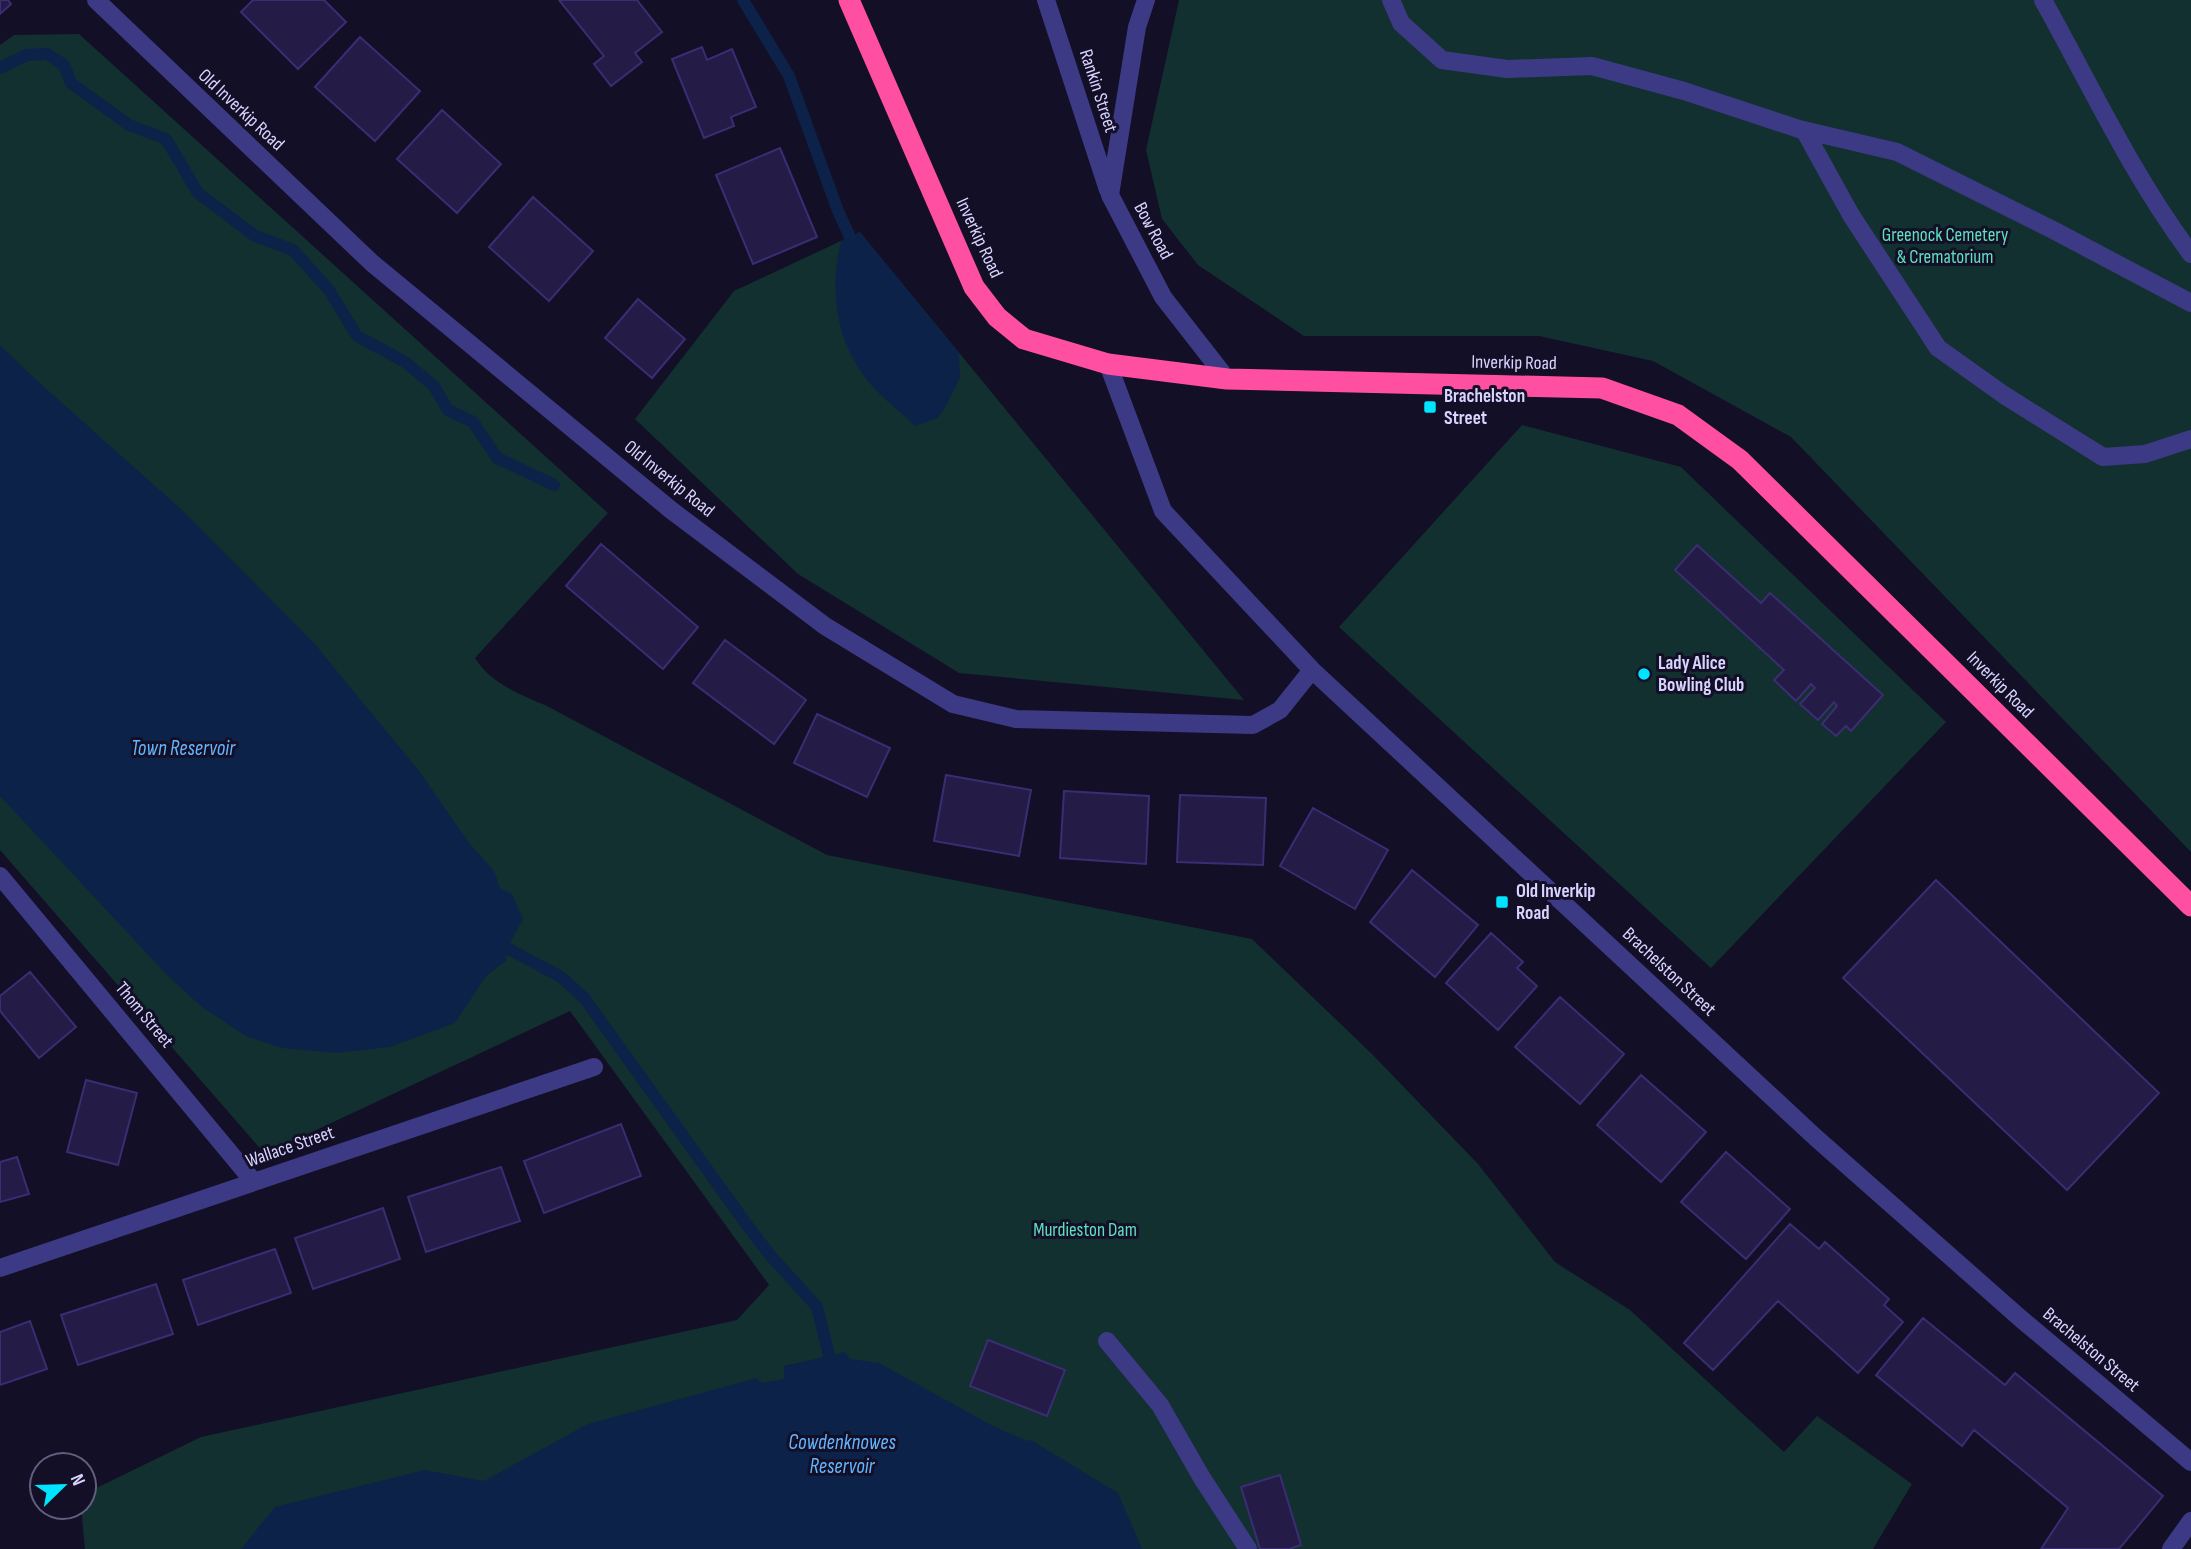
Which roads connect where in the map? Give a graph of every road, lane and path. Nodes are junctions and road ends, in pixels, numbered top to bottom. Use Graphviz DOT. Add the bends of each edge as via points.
graph roads {
  1 [pos="96,0"];
  2 [pos="849,0"];
  3 [pos="1046,0"];
  4 [pos="1146,0"];
  5 [pos="1391,0"];
  6 [pos="2043,0"];
  7 [pos="1804,130"];
  8 [pos="1110,195"];
  9 [pos="2191,254"];
  10 [pos="2191,303"];
  11 [pos="1108,364"];
  12 [pos="1227,379"];
  13 [pos="2191,439"];
  14 [pos="1312,670"];
  15 [pos="0,876"];
  16 [pos="2191,906"];
  17 [pos="594,1067"];
  18 [pos="254,1182"];
  19 [pos="0,1268"];
  20 [pos="1107,1341"];
  21 [pos="2191,1462"];
  22 [pos="2191,1521"];
  23 [pos="1248,1549"];
  24 [pos="2171,1549"];
  1 -- 14 [label="street, Old Inverkip Road" via="372,263 671,510 825,626 953,704 1016,719 1253,726 1280,710"];
  2 -- 11 [label="highway, Inverkip Road" via="974,287 1024,339"];
  3 -- 8 [label="street, Rankin Street"];
  4 -- 8 [label="street, Bow Road" via="1137,27"];
  5 -- 7 [label="street" via="1402,23 1442,60 1507,69 1592,66"];
  6 -- 9 [label="street" via="2117,140"];
  7 -- 10 [label="street" via="1897,152"];
  7 -- 13 [label="street" via="1851,215 1938,348 2104,457 2145,454"];
  8 -- 12 [label="street, Bow Road" via="1163,297"];
  11 -- 12 [label="highway, Inverkip Road"];
  11 -- 14 [label="street, Brachelston Street" via="1163,511"];
  12 -- 16 [label="highway, Inverkip Road" via="1602,388 1678,415 1740,460"];
  14 -- 21 [label="street, Brachelston Street" via="1815,1137"];
  15 -- 18 [label="street, Thom Street"];
  17 -- 18 [label="street, Wallace Street"];
  18 -- 19 [label="street, Wallace Street"];
  20 -- 23 [label="street" via="1160,1405"];
  22 -- 24 [label="street"];
}
